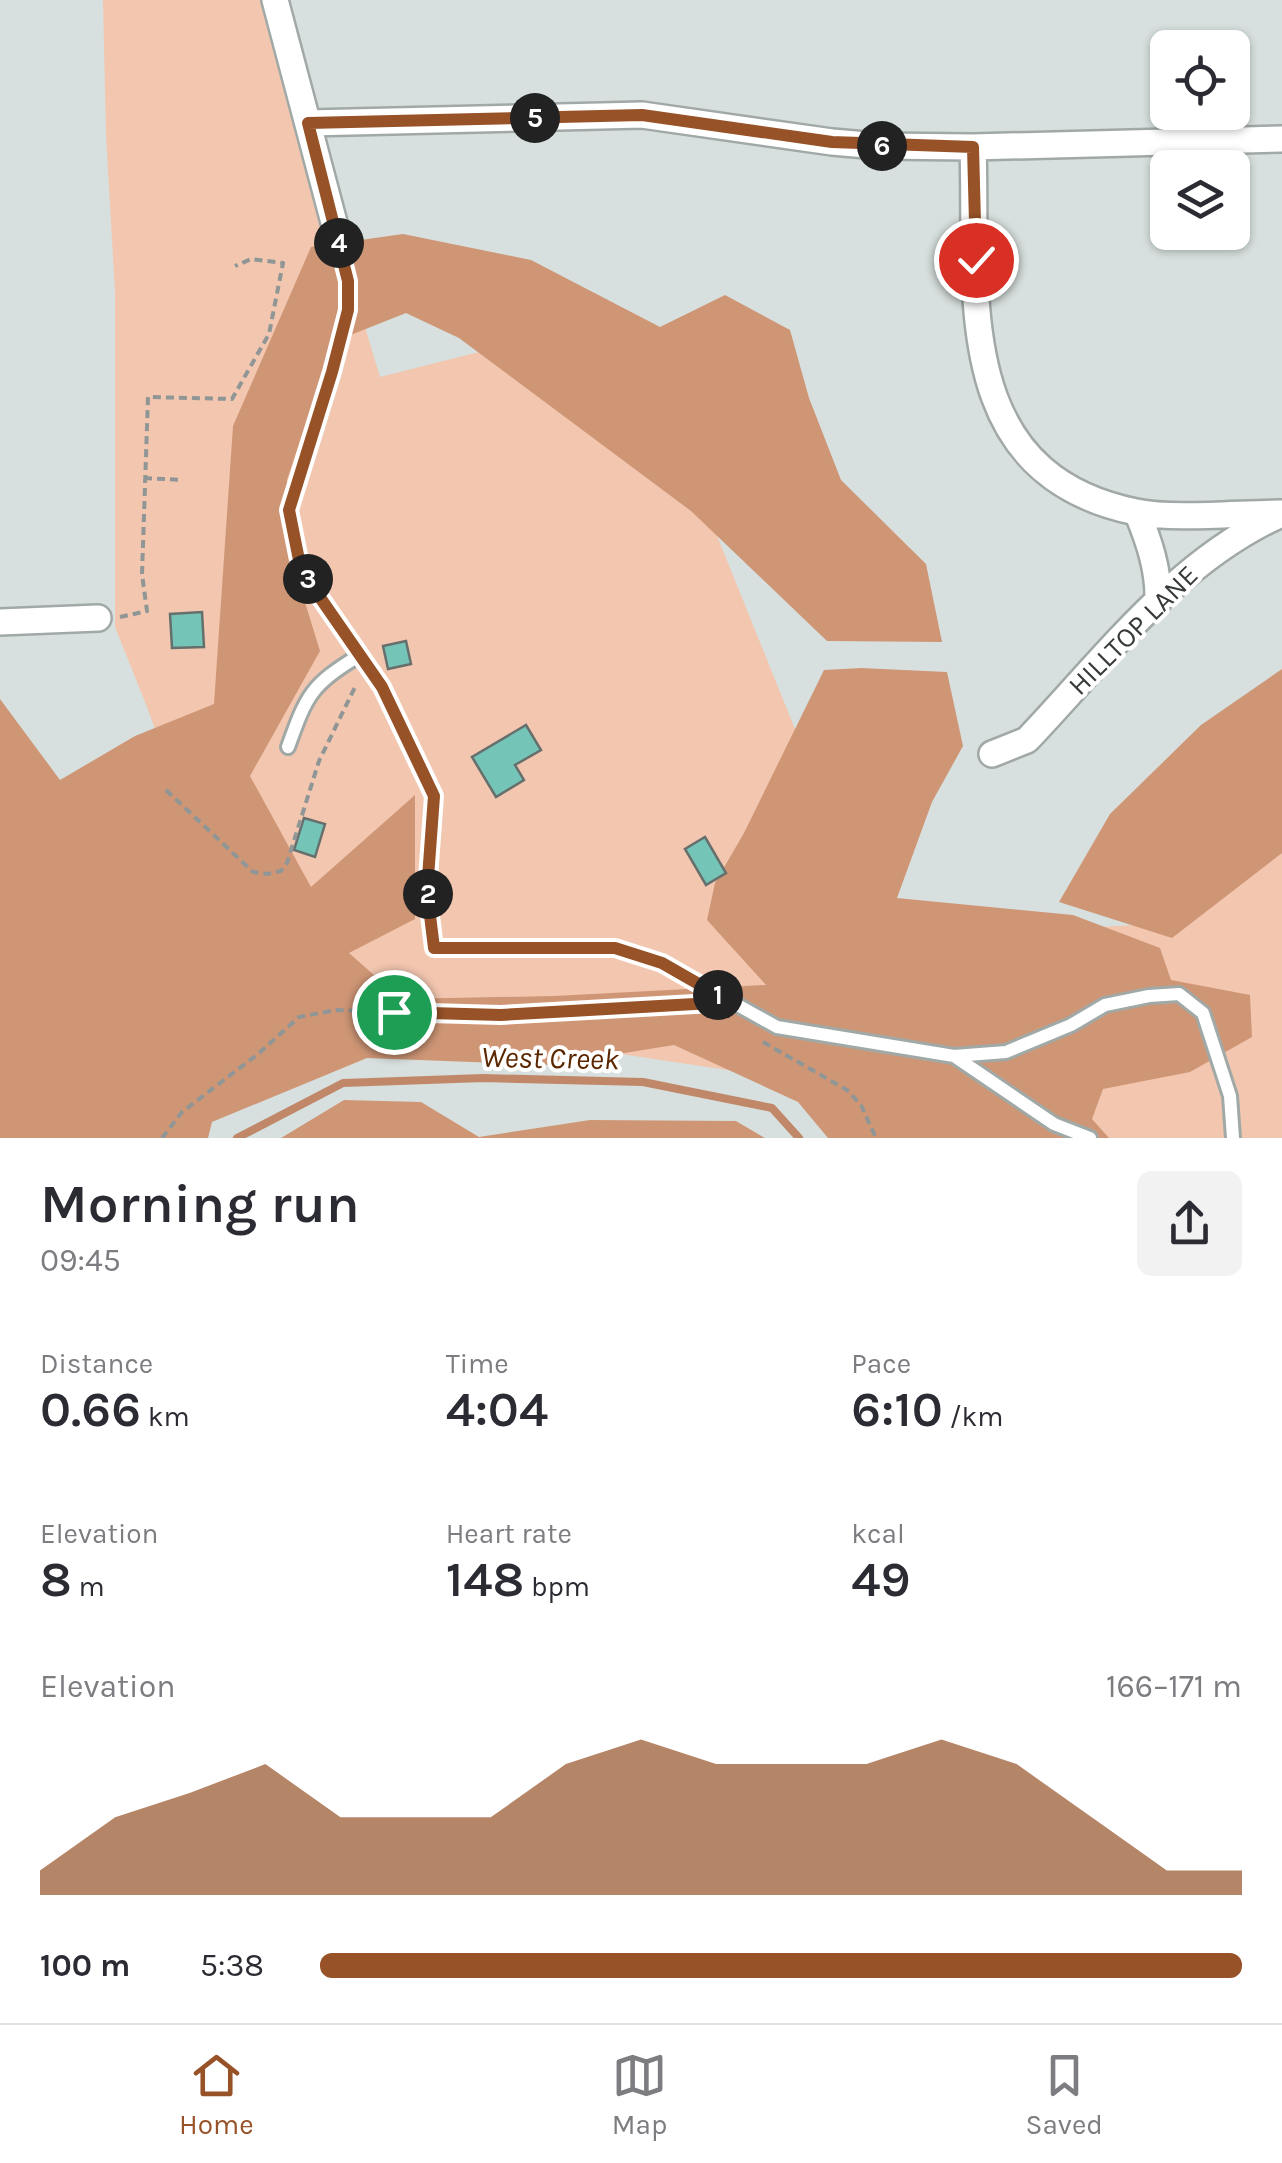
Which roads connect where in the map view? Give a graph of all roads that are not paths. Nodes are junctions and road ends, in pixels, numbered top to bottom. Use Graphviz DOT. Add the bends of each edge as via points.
graph roads {
  1 [pos="276,0"];
  2 [pos="308,123"];
  3 [pos="1282,139"];
  4 [pos="973,147"];
  5 [pos="341,249"];
  6 [pos="1137,512"];
  7 [pos="1282,513"];
  8 [pos="1158,602"];
  9 [pos="102,619"];
  10 [pos="0,622"];
  11 [pos="360,655"];
  12 [pos="288,747"];
  13 [pos="992,754"];
  14 [pos="954,1056"];
  15 [pos="1090,1138"];
  16 [pos="1232,1138"];
  1 -- 2 [label="street"];
  2 -- 4 [label="street" via="642,115 832,142"];
  2 -- 5 [label="street"];
  3 -- 4 [label="street"];
  4 -- 6 [label="street" via="978,338 988,387 1006,428 1068,488"];
  5 -- 11 [label="lane" via="348,310 289,510 301,570"];
  6 -- 7 [label="street"];
  6 -- 8 [label="street" via="1154,559"];
  7 -- 8 [label="street, HILLTOP LANE" via="1210,554"];
  8 -- 13 [label="street, HILLTOP LANE" via="1027,740"];
  9 -- 10 [label="street"];
  11 -- 12 [label="lane" via="306,698"];
  11 -- 14 [label="lane" via="434,796 427,891 434,948 615,948 662,963 777,1028"];
  14 -- 15 [label="lane" via="1054,1124"];
  14 -- 16 [label="lane" via="1006,1052 1105,1005 1179,994 1203,1013 1230,1096"];
}
